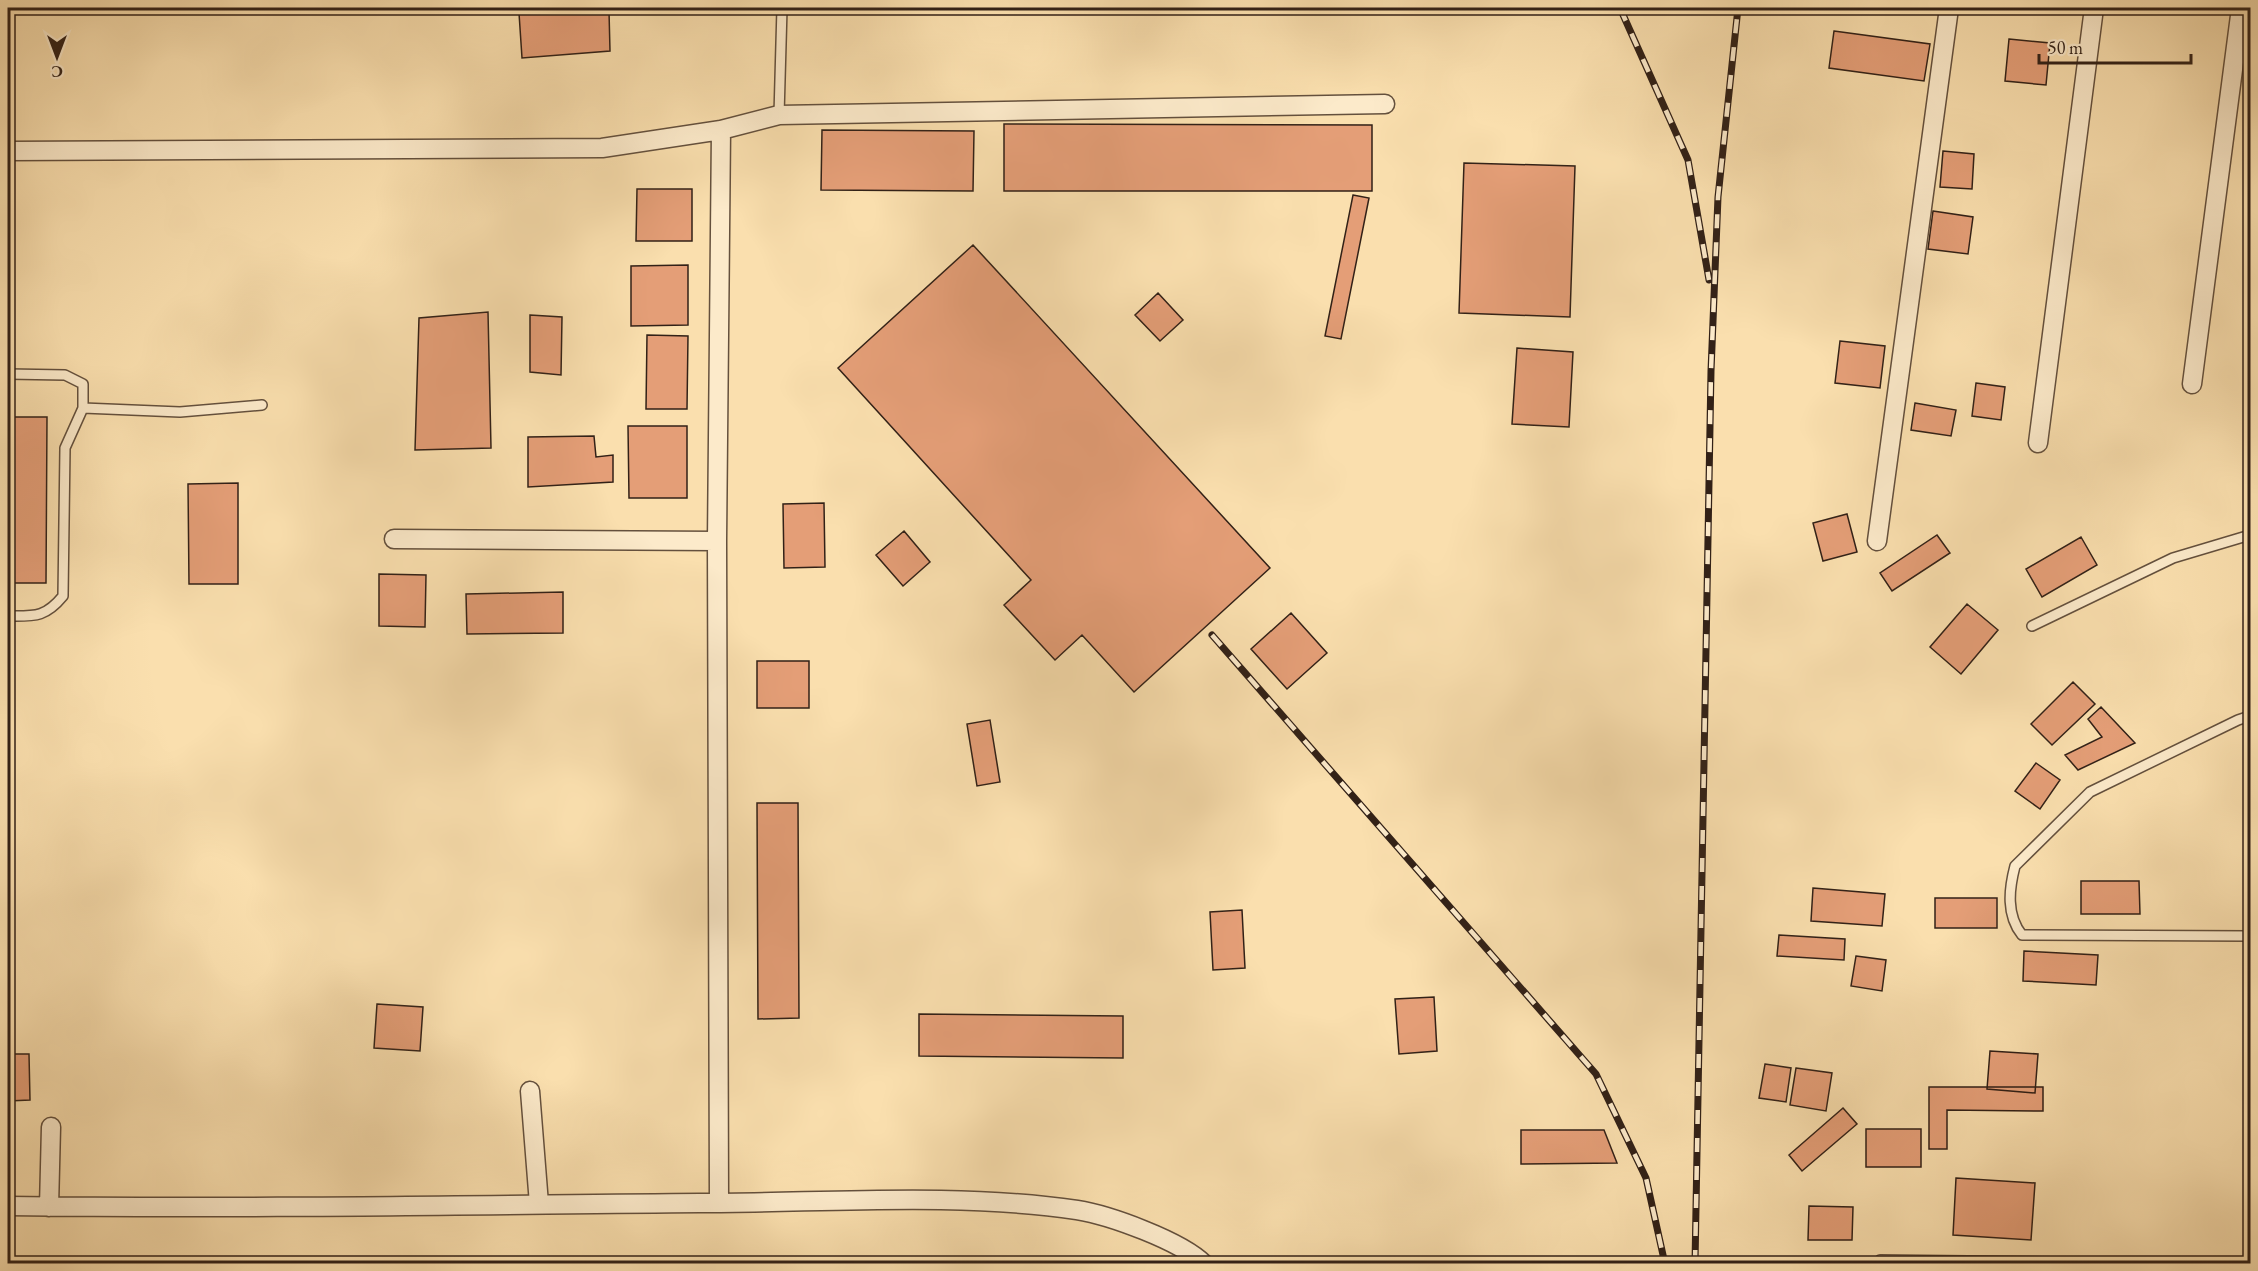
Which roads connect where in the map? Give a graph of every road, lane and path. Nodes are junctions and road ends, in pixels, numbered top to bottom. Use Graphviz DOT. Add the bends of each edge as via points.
graph roads {
  1 [pos="782,8"];
  2 [pos="1949,8"];
  3 [pos="2094,8"];
  4 [pos="2241,8"];
  5 [pos="1385,104"];
  6 [pos="779,115"];
  7 [pos="722,130"];
  8 [pos="8,151"];
  9 [pos="8,374"];
  10 [pos="2192,384"];
  11 [pos="262,405"];
  12 [pos="83,408"];
  13 [pos="2038,443"];
  14 [pos="2250,535"];
  15 [pos="394,539"];
  16 [pos="717,541"];
  17 [pos="1877,541"];
  18 [pos="8,616"];
  19 [pos="2032,626"];
  20 [pos="2250,716"];
  21 [pos="2250,936"];
  22 [pos="530,1090"];
  23 [pos="51,1127"];
  24 [pos="718,1203"];
  25 [pos="539,1204"];
  26 [pos="8,1206"];
  27 [pos="49,1207"];
  28 [pos="1880,1260"];
  29 [pos="1204,1263"];
  30 [pos="2216,1263"];
  1 -- 6 [label="lane"];
  2 -- 17 [label="street"];
  3 -- 13 [label="street"];
  4 -- 10 [label="street"];
  5 -- 6 [label="street"];
  6 -- 7 [label="street"];
  7 -- 8 [label="street" via="602,147"];
  7 -- 16 [label="street"];
  9 -- 12 [label="lane" via="65,375 83,384"];
  11 -- 12 [label="lane" via="180,412"];
  12 -- 18 [label="lane" via="65,448 63,596 52,610 38,615"];
  14 -- 19 [label="lane" via="2173,558"];
  15 -- 16 [label="street"];
  16 -- 24 [label="street"];
  20 -- 21 [label="lane" via="2090,792 2015,866 2010,914 2022,935"];
  22 -- 25 [label="street"];
  23 -- 27 [label="street"];
  24 -- 25 [label="street"];
  24 -- 29 [label="street" via="958,1199 1080,1211 1148,1233 1195,1254"];
  25 -- 27 [label="street"];
  26 -- 27 [label="street"];
  28 -- 30 [label="lane"];
}
